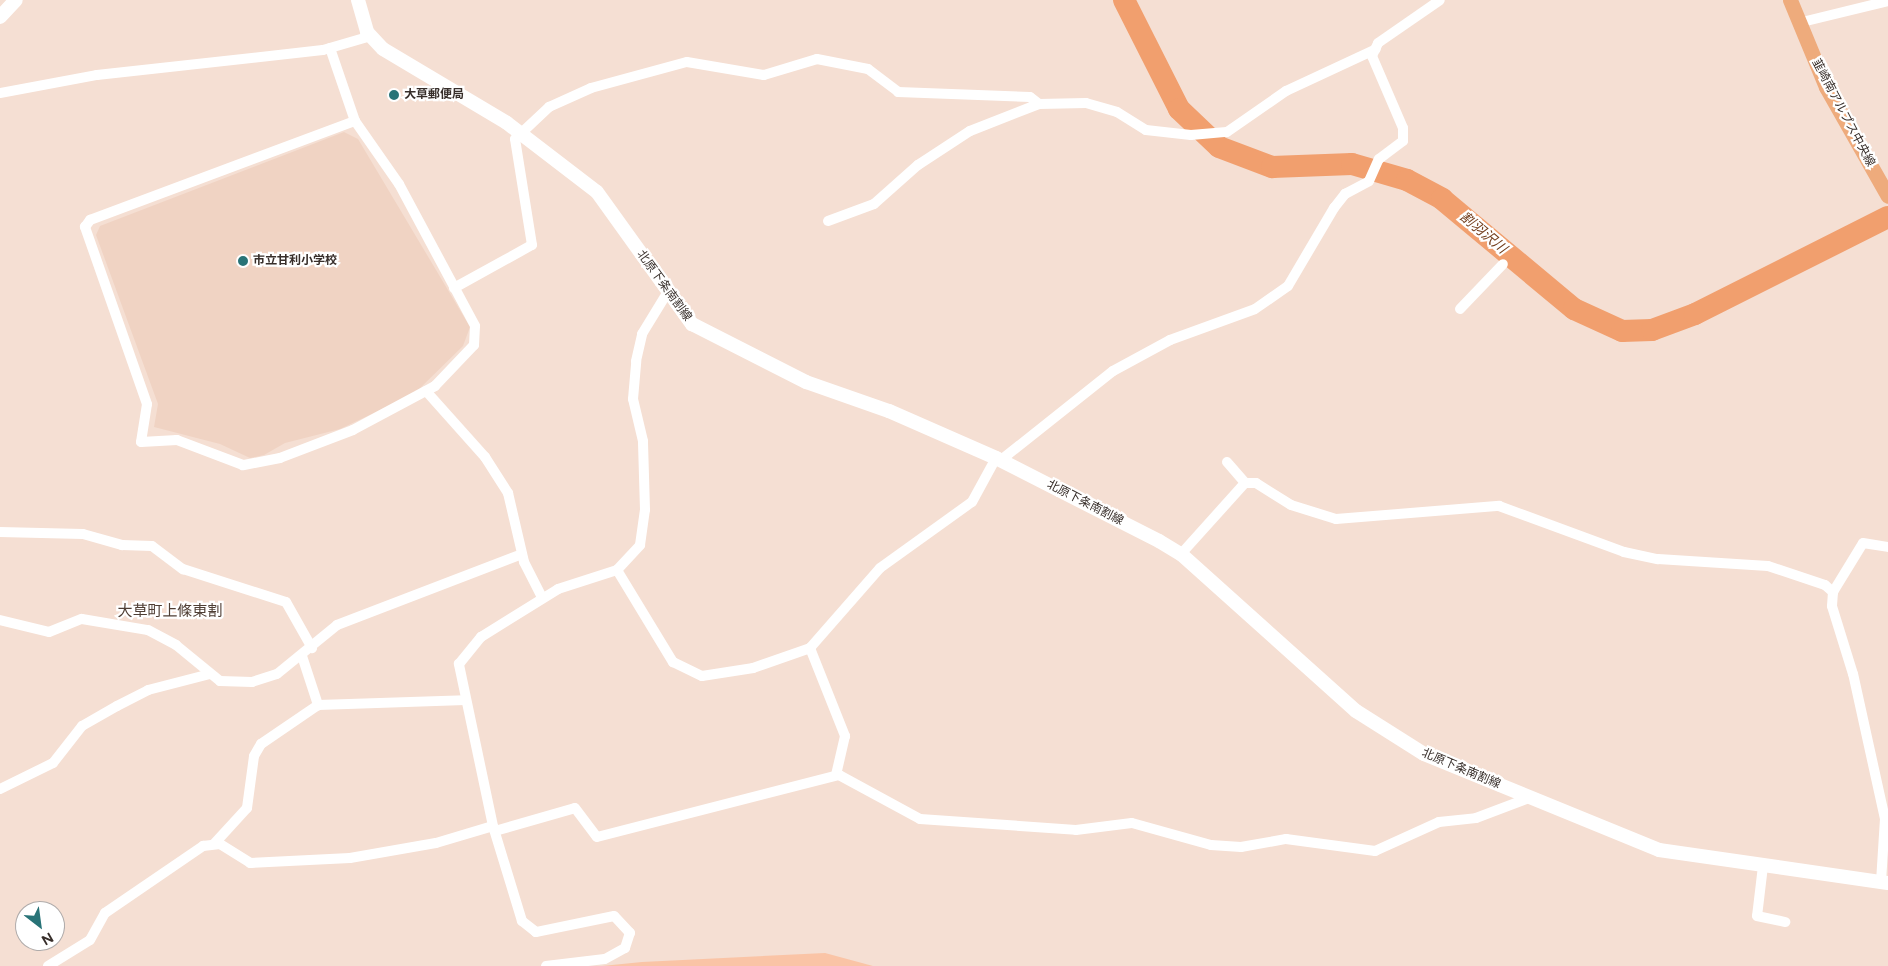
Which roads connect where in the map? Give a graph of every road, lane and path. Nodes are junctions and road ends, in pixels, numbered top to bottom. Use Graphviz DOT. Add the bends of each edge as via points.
graph roads {
  1 [pos="16,0"];
  2 [pos="358,0"];
  3 [pos="1440,0"];
  4 [pos="1790,0"];
  5 [pos="1888,1"];
  6 [pos="0,17"];
  7 [pos="1798,23"];
  8 [pos="371,36"];
  9 [pos="330,48"];
  10 [pos="1376,49"];
  11 [pos="0,93"];
  12 [pos="1040,104"];
  13 [pos="355,121"];
  14 [pos="521,132"];
  15 [pos="1888,196"];
  16 [pos="828,220"];
  17 [pos="1503,264"];
  18 [pos="454,288"];
  19 [pos="667,293"];
  20 [pos="1460,309"];
  21 [pos="426,391"];
  22 [pos="998,459"];
  23 [pos="1227,462"];
  24 [pos="1245,483"];
  25 [pos="0,532"];
  26 [pos="1888,547"];
  27 [pos="522,554"];
  28 [pos="1181,554"];
  29 [pos="617,570"];
  30 [pos="1833,592"];
  31 [pos="542,597"];
  32 [pos="0,620"];
  33 [pos="312,648"];
  34 [pos="810,648"];
  35 [pos="302,656"];
  36 [pos="210,674"];
  37 [pos="465,700"];
  38 [pos="318,705"];
  39 [pos="836,775"];
  40 [pos="0,789"];
  41 [pos="1529,798"];
  42 [pos="1886,812"];
  43 [pos="494,829"];
  44 [pos="214,844"];
  45 [pos="1763,866"];
  46 [pos="1884,883"];
  47 [pos="1785,922"];
  48 [pos="48,966"];
  49 [pos="546,966"];
  1 -- 6 [label="main road"];
  2 -- 8 [label="main road"];
  3 -- 10 [label="street" via="1388,34"];
  4 -- 7 [label="main road, 韮崎南アルプス中央線"];
  5 -- 7 [label="street"];
  7 -- 15 [label="main road, 韮崎南アルプス中央線" via="1826,87"];
  8 -- 9 [label="street"];
  8 -- 14 [label="main road, 北原下条南割線" via="419,72"];
  9 -- 11 [label="street" via="97,75"];
  9 -- 13 [label="street"];
  10 -- 12 [label="street" via="1286,91 1227,132 1191,135 1146,130 1117,112 1086,103"];
  10 -- 22 [label="street" via="1372,56 1403,128 1402,141 1379,159 1369,181 1351,190 1334,208 1288,286 1255,309 1170,340 1113,371"];
  12 -- 14 [label="street" via="1030,97 898,92 868,68 817,59 764,75 687,62 563,98"];
  12 -- 16 [label="street" via="970,131 918,165 874,204"];
  13 -- 18 [label="street" via="400,184"];
  13 -- 21 [label="street" via="96,218 85,227 147,404 141,442 177,440 243,465 259,463 326,442"];
  14 -- 18 [label="street" via="515,139 532,245"];
  14 -- 19 [label="main road, 北原下条南割線" via="598,192"];
  17 -- 20 [label="street"];
  18 -- 21 [label="street" via="475,326 474,345 450,373"];
  19 -- 22 [label="main road, 北原下条南割線" via="692,324 767,364"];
  19 -- 29 [label="street" via="642,334 636,361 633,399 643,441 644,531 640,545"];
  21 -- 27 [label="street" via="502,481 508,493"];
  22 -- 28 [label="main road, 北原下条南割線"];
  22 -- 34 [label="street" via="972,502 885,563"];
  23 -- 24 [label="street"];
  24 -- 28 [label="street"];
  24 -- 30 [label="street" via="1265,486 1292,505 1336,519 1499,506 1624,552 1658,559 1768,566 1825,585"];
  25 -- 33 [label="street" via="84,534 122,544 152,546 183,569 286,602"];
  26 -- 30 [label="street" via="1863,543"];
  27 -- 31 [label="street"];
  27 -- 33 [label="street" via="337,625"];
  28 -- 41 [label="main road, 北原下条南割線" via="1356,711 1424,754"];
  29 -- 31 [label="street"];
  29 -- 34 [label="street" via="664,650 686,670 702,676 753,668"];
  30 -- 42 [label="street" via="1832,613 1853,674"];
  31 -- 37 [label="street" via="469,645 459,664"];
  32 -- 36 [label="street" via="49,632 82,619 148,630 176,645"];
  33 -- 35 [label="street"];
  34 -- 39 [label="street" via="844,736"];
  35 -- 36 [label="street" via="277,674 252,682 234,684"];
  35 -- 38 [label="street"];
  36 -- 40 [label="street" via="148,690 117,706 82,726 53,763"];
  37 -- 38 [label="street"];
  37 -- 43 [label="street" via="478,741"];
  38 -- 44 [label="street" via="261,744 254,756 247,808"];
  39 -- 41 [label="street" via="858,782 920,819 1076,830 1132,823 1211,845 1241,846 1286,839 1375,851 1439,822 1476,818"];
  39 -- 43 [label="street" via="742,803 632,824 597,837 575,808"];
  41 -- 45 [label="main road, 北原下条南割線" via="1659,850"];
  42 -- 46 [label="street"];
  43 -- 44 [label="street" via="350,858 250,862"];
  43 -- 49 [label="street" via="522,921 531,932 614,916 630,933 624,948 605,959"];
  44 -- 48 [label="street" via="193,851 105,913 90,940"];
  45 -- 46 [label="main road, 北原下条南割線"];
  45 -- 47 [label="street" via="1756,916"];
}
